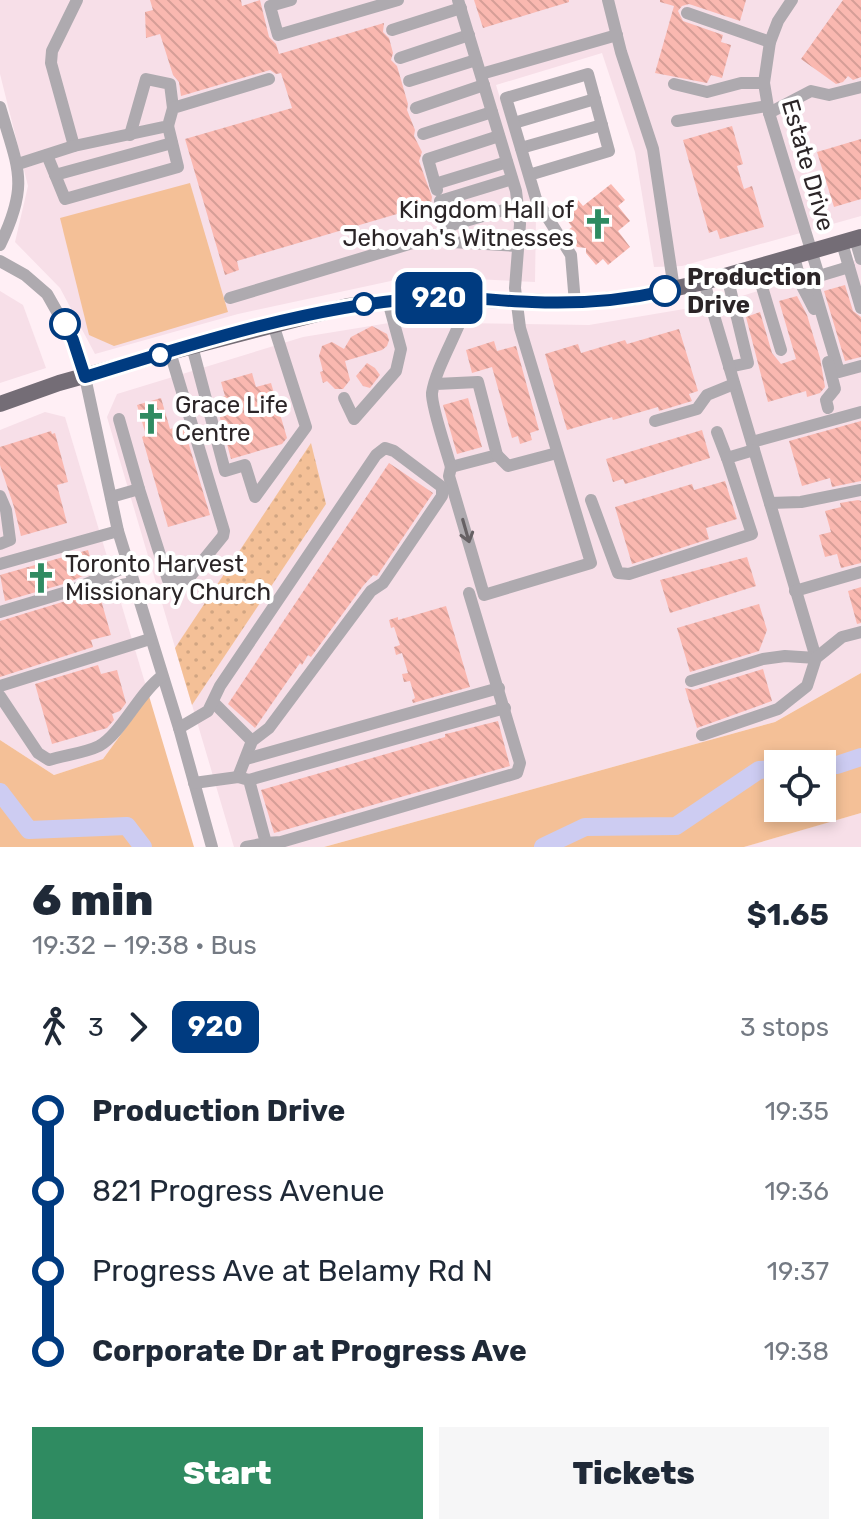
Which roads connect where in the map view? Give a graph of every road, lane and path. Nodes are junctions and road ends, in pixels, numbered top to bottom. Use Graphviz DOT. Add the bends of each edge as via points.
graph roads {
  1 [pos="77,0"];
  2 [pos="291,0"];
  3 [pos="398,0"];
  4 [pos="608,0"];
  5 [pos="792,0"];
  6 [pos="269,3"];
  7 [pos="460,4"];
  8 [pos="687,13"];
  9 [pos="392,30"];
  10 [pos="469,35"];
  11 [pos="617,35"];
  12 [pos="770,42"];
  13 [pos="400,58"];
  14 [pos="476,60"];
  15 [pos="269,79"];
  16 [pos="482,79"];
  17 [pos="409,81"];
  18 [pos="764,83"];
  19 [pos="674,84"];
  20 [pos="861,87"];
  21 [pos="595,99"];
  22 [pos="0,107"];
  23 [pos="173,108"];
  24 [pos="416,108"];
  25 [pos="768,109"];
  26 [pos="492,112"];
  27 [pos="677,121"];
  28 [pos="514,123"];
  29 [pos="602,125"];
  30 [pos="168,126"];
  31 [pos="423,134"];
  32 [pos="130,135"];
  33 [pos="499,136"];
  34 [pos="172,143"];
  35 [pos="74,146"];
  36 [pos="521,148"];
  37 [pos="47,155"];
  38 [pos="16,159"];
  39 [pos="507,162"];
  40 [pos="55,175"];
  41 [pos="529,175"];
  42 [pos="512,179"];
  43 [pos="435,184"];
  44 [pos="440,201"];
  45 [pos="518,206"];
  46 [pos="448,229"];
  47 [pos="853,240"];
  48 [pos="0,245"];
  49 [pos="518,246"];
  50 [pos="811,252"];
  51 [pos="794,257"];
  52 [pos="861,259"];
  53 [pos="0,261"];
  54 [pos="756,267"];
  55 [pos="849,267"];
  56 [pos="727,276"];
  57 [pos="819,276"];
  58 [pos="704,282"];
  59 [pos="674,289"];
  60 [pos="230,298"];
  61 [pos="469,298"];
  62 [pos="388,301"];
  63 [pos="516,301"];
  64 [pos="575,303"];
  65 [pos="861,308"];
  66 [pos="273,324"];
  67 [pos="192,346"];
  68 [pos="781,350"];
  69 [pos="170,352"];
  70 [pos="861,366"];
  71 [pos="729,367"];
  72 [pos="85,377"];
  73 [pos="436,384"];
  74 [pos="734,384"];
  75 [pos="344,398"];
  76 [pos="0,404"];
  77 [pos="828,408"];
  78 [pos="861,412"];
  79 [pos="119,419"];
  80 [pos="655,421"];
  81 [pos="717,432"];
  82 [pos="753,446"];
  83 [pos="557,453"];
  84 [pos="497,455"];
  85 [pos="727,458"];
  86 [pos="451,467"];
  87 [pos="139,489"];
  88 [pos="861,490"];
  89 [pos="0,496"];
  90 [pos="111,497"];
  91 [pos="591,500"];
  92 [pos="770,503"];
  93 [pos="776,526"];
  94 [pos="118,531"];
  95 [pos="752,534"];
  96 [pos="0,544"];
  97 [pos="0,564"];
  98 [pos="128,566"];
  99 [pos="861,572"];
  100 [pos="101,580"];
  101 [pos="132,583"];
  102 [pos="795,591"];
  103 [pos="469,593"];
  104 [pos="0,612"];
  105 [pos="861,632"];
  106 [pos="150,639"];
  107 [pos="816,658"];
  108 [pos="162,676"];
  109 [pos="691,681"];
  110 [pos="0,686"];
  111 [pos="499,688"];
  112 [pos="0,696"];
  113 [pos="213,702"];
  114 [pos="505,708"];
  115 [pos="179,728"];
  116 [pos="702,735"];
  117 [pos="252,741"];
  118 [pos="246,759"];
  119 [pos="243,779"];
  120 [pos="194,783"];
  121 [pos="266,843"];
  122 [pos="212,847"];
  123 [pos="246,847"];
  1 -- 35 [label="street" via="51,63"];
  2 -- 6 [label="street"];
  3 -- 6 [label="street" via="278,35"];
  4 -- 11 [label="street"];
  5 -- 12 [label="street, Estate Drive"];
  7 -- 9 [label="street"];
  7 -- 10 [label="street"];
  8 -- 12 [label="street"];
  10 -- 13 [label="street"];
  10 -- 14 [label="street"];
  11 -- 16 [label="street"];
  11 -- 59 [label="street" via="653,149"];
  12 -- 18 [label="street, Estate Drive"];
  14 -- 16 [label="street"];
  14 -- 17 [label="street"];
  15 -- 23 [label="street"];
  16 -- 24 [label="street"];
  16 -- 26 [label="street"];
  18 -- 19 [label="street" via="707,92"];
  18 -- 25 [label="street, Estate Drive"];
  20 -- 25 [label="street" via="829,95 811,91"];
  21 -- 28 [label="street"];
  21 -- 28 [label="street" via="588,74 506,98"];
  21 -- 29 [label="street"];
  22 -- 38 [label="street"];
  23 -- 30 [label="street"];
  23 -- 32 [label="street" via="170,84 146,79"];
  25 -- 27 [label="street"];
  25 -- 50 [label="street, Estate Drive"];
  26 -- 31 [label="street"];
  26 -- 33 [label="street"];
  28 -- 36 [label="street"];
  29 -- 36 [label="street"];
  29 -- 41 [label="street" via="609,151"];
  30 -- 32 [label="street"];
  30 -- 34 [label="street"];
  32 -- 35 [label="street"];
  33 -- 39 [label="street"];
  33 -- 43 [label="street" via="428,159"];
  34 -- 40 [label="street"];
  34 -- 40 [label="street" via="178,167 65,199"];
  35 -- 37 [label="street"];
  36 -- 41 [label="street"];
  37 -- 38 [label="street"];
  37 -- 40 [label="street"];
  38 -- 48 [label="street" via="19,194"];
  39 -- 42 [label="street"];
  39 -- 43 [label="street"];
  41 -- 64 [label="street" via="536,199 571,255"];
  42 -- 44 [label="street"];
  42 -- 45 [label="street"];
  43 -- 44 [label="street"];
  44 -- 46 [label="street"];
  45 -- 46 [label="street"];
  45 -- 49 [label="street"];
  46 -- 49 [label="street" via="452,242"];
  46 -- 60 [label="street"];
  47 -- 50 [label="main road"];
  47 -- 52 [label="street"];
  47 -- 55 [label="street"];
  49 -- 63 [label="street"];
  50 -- 51 [label="main road"];
  50 -- 57 [label="street, Estate Drive"];
  51 -- 54 [label="main road"];
  51 -- 77 [label="street" via="835,389 826,400"];
  53 -- 72 [label="street" via="47,294 73,340"];
  54 -- 56 [label="main road"];
  54 -- 68 [label="street"];
  55 -- 57 [label="street"];
  55 -- 65 [label="street"];
  56 -- 58 [label="main road"];
  56 -- 71 [label="street" via="748,363"];
  57 -- 70 [label="street, Estate Drive" via="814,288 839,372"];
  58 -- 59 [label="main road"];
  58 -- 71 [label="street"];
  59 -- 64 [label="main road"];
  61 -- 62 [label="main road"];
  61 -- 63 [label="main road"];
  61 -- 73 [label="street"];
  62 -- 66 [label="main road"];
  62 -- 75 [label="street" via="401,349 396,371 354,419"];
  63 -- 64 [label="main road"];
  63 -- 83 [label="street"];
  66 -- 67 [label="main road"];
  66 -- 67 [label="street" via="306,427 255,497 245,465 225,471"];
  67 -- 69 [label="main road"];
  69 -- 72 [label="main road"];
  69 -- 87 [label="street" via="224,531 188,579 168,580"];
  71 -- 74 [label="street"];
  72 -- 76 [label="main road"];
  72 -- 90 [label="street"];
  73 -- 84 [label="street" via="478,382"];
  73 -- 86 [label="street" via="432,395"];
  74 -- 80 [label="street" via="707,395 697,409"];
  74 -- 82 [label="street"];
  78 -- 82 [label="street"];
  79 -- 87 [label="street"];
  81 -- 85 [label="street"];
  82 -- 85 [label="street"];
  82 -- 92 [label="street"];
  83 -- 84 [label="street" via="508,466"];
  86 -- 83 [label="street, one-way" via="449,476 484,595 591,563"];
  84 -- 86 [label="street"];
  85 -- 95 [label="street"];
  87 -- 90 [label="street"];
  88 -- 92 [label="street"];
  89 -- 96 [label="street" via="10,540"];
  90 -- 94 [label="street"];
  91 -- 95 [label="street" via="618,573 629,574"];
  92 -- 93 [label="street"];
  93 -- 95 [label="street"];
  93 -- 102 [label="street"];
  94 -- 97 [label="street"];
  94 -- 98 [label="street"];
  98 -- 100 [label="street"];
  98 -- 101 [label="street"];
  99 -- 102 [label="street"];
  100 -- 101 [label="street" via="107,588"];
  100 -- 104 [label="street"];
  101 -- 106 [label="street"];
  102 -- 107 [label="street"];
  103 -- 111 [label="street"];
  105 -- 107 [label="street" via="842,637"];
  106 -- 108 [label="street"];
  106 -- 110 [label="street"];
  107 -- 109 [label="street" via="763,659"];
  107 -- 116 [label="street" via="807,686 778,709"];
  108 -- 112 [label="street" via="100,746 49,760 38,753"];
  108 -- 115 [label="street"];
  111 -- 114 [label="street"];
  111 -- 118 [label="street"];
  113 -- 115 [label="street" via="208,711"];
  113 -- 117 [label="street"];
  113 -- 117 [label="street" via="376,455 385,448 394,451 442,487 442,496 383,583 371,591 269,728"];
  114 -- 119 [label="street"];
  114 -- 121 [label="street" via="520,763 517,773"];
  115 -- 120 [label="street"];
  117 -- 118 [label="street"];
  118 -- 119 [label="street"];
  119 -- 120 [label="street"];
  119 -- 121 [label="street"];
  120 -- 122 [label="street"];
  121 -- 123 [label="street"];
}
